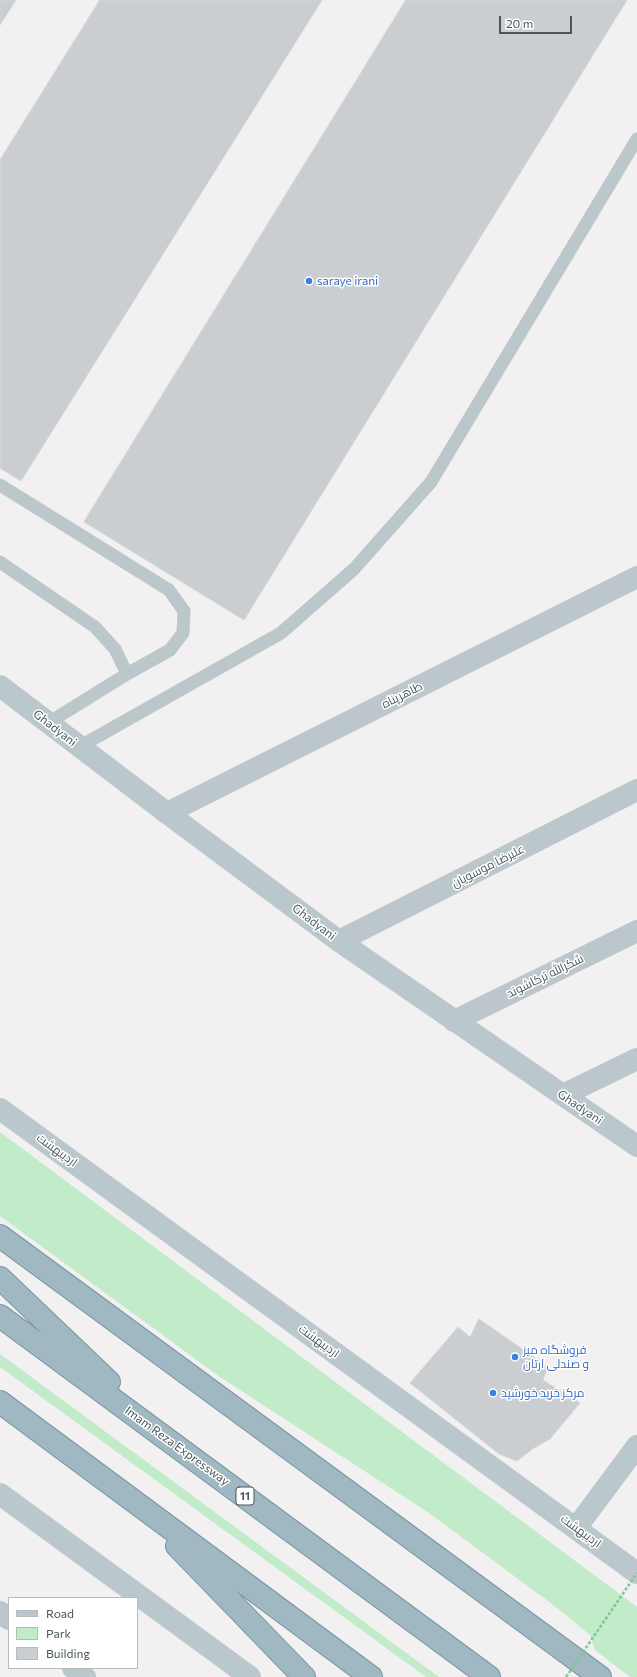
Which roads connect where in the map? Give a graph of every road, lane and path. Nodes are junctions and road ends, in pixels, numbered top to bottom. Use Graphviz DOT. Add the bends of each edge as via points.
graph roads {
  1 [pos="637,139"];
  2 [pos="0,485"];
  3 [pos="0,562"];
  4 [pos="637,577"];
  5 [pos="127,674"];
  6 [pos="0,686"];
  7 [pos="48,723"];
  8 [pos="78,747"];
  9 [pos="637,790"];
  10 [pos="167,813"];
  11 [pos="637,931"];
  12 [pos="339,941"];
  13 [pos="454,1021"];
  14 [pos="637,1059"];
  15 [pos="563,1095"];
  16 [pos="0,1109"];
  17 [pos="637,1146"];
  18 [pos="0,1236"];
  19 [pos="0,1278"];
  20 [pos="0,1316"];
  21 [pos="0,1402"];
  22 [pos="174,1444"];
  23 [pos="637,1446"];
  24 [pos="0,1494"];
  25 [pos="130,1498"];
  26 [pos="576,1528"];
  27 [pos="637,1573"];
  28 [pos="0,1612"];
  29 [pos="8,1618"];
  30 [pos="74,1669"];
  31 [pos="85,1677"];
  32 [pos="250,1677"];
  33 [pos="304,1677"];
  34 [pos="371,1677"];
  35 [pos="489,1677"];
  36 [pos="566,1677"];
  37 [pos="600,1677"];
  1 -- 8 [label="lane" via="431,482 354,569 281,633"];
  2 -- 5 [label="lane" via="168,590 184,611 183,633 170,650"];
  3 -- 5 [label="lane" via="95,627 115,649"];
  4 -- 10 [label="street, طاهرپناه"];
  5 -- 7 [label="lane"];
  6 -- 7 [label="main road, Ghadyani"];
  7 -- 8 [label="main road, Ghadyani"];
  8 -- 10 [label="main road, Ghadyani"];
  9 -- 12 [label="street, علیرضا موسویان"];
  10 -- 12 [label="main road, Ghadyani"];
  11 -- 13 [label="street, شکرالله ترکاشوند"];
  12 -- 13 [label="main road, Ghadyani"];
  13 -- 15 [label="main road, Ghadyani"];
  14 -- 15 [label="street"];
  15 -- 17 [label="main road, Ghadyani"];
  16 -- 26 [label="main road, اردیبهشت"];
  18 -- 37 [label="highway"];
  19 -- 22 [label="highway"];
  20 -- 22 [label="highway, Imam Reza Expressway / 11"];
  21 -- 25 [label="highway"];
  22 -- 35 [label="highway, Imam Reza Expressway / 11"];
  23 -- 26 [label="main road"];
  24 -- 32 [label="main road"];
  25 -- 33 [label="highway"];
  25 -- 34 [label="highway"];
  26 -- 27 [label="main road, اردیبهشت"];
  27 -- 36 [label="path, bridge"];
  28 -- 29 [label="main road"];
  30 -- 31 [label="main road"];
}
